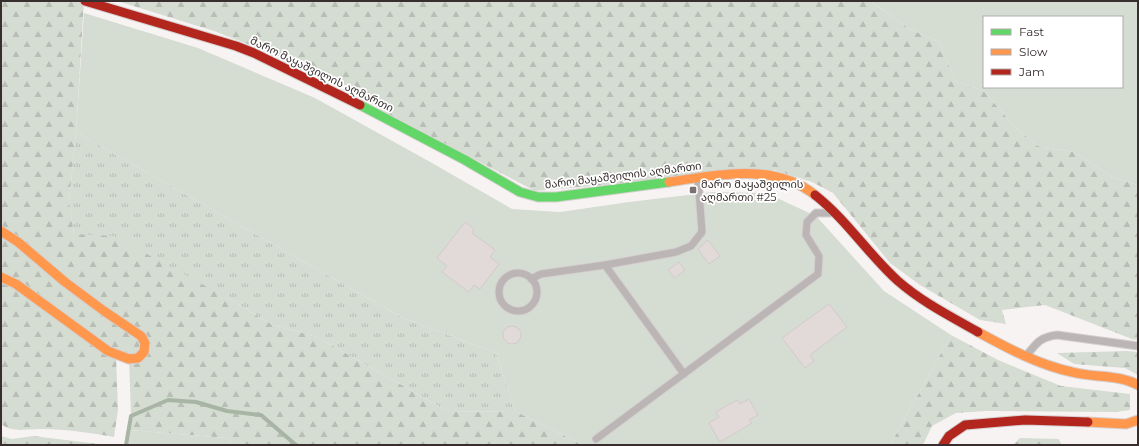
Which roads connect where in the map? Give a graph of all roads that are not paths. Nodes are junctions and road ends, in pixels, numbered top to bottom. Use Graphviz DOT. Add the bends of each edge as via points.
graph roads {
  1 [pos="85,1"];
  2 [pos="698,178"];
  3 [pos="836,213"];
  4 [pos="1,231"];
  5 [pos="605,265"];
  6 [pos="1,276"];
  7 [pos="531,279"];
  8 [pos="1138,346"];
  9 [pos="1026,356"];
  10 [pos="684,374"];
  11 [pos="1138,385"];
  12 [pos="1138,420"];
  13 [pos="596,439"];
  14 [pos="943,445"];
  1 -- 2 [label="main road, მარო მაყაშვილის აღმართი" via="254,53 460,157 530,196 541,198"];
  2 -- 3 [label="main road, მარო მაყაშვილის აღმართი" via="753,174 777,176 804,187"];
  2 -- 5 [label="lane" via="702,232 691,246 676,252"];
  3 -- 9 [label="main road, მარო მაყაშვილის აღმართი" via="891,274 913,294"];
  3 -- 10 [label="lane" via="816,213 807,222 806,235 819,256 818,274"];
  4 -- 6 [label="main road" via="104,312 141,336 145,343 144,352 138,358 129,359 108,351 16,284"];
  5 -- 7 [label="lane" via="540,274"];
  5 -- 10 [label="lane"];
  7 -- 7 [label="lane" via="520,273 507,276 502,281 498,293 504,305 514,311 526,310 531,306 535,302 537,290"];
  8 -- 9 [label="lane" via="1058,335 1047,336 1037,342"];
  9 -- 11 [label="main road, მარო მაყაშვილის აღმართი" via="1068,372 1135,382"];
  10 -- 13 [label="lane"];
  12 -- 14 [label="main road" via="1126,424 1025,420 965,425 949,436"];
}
